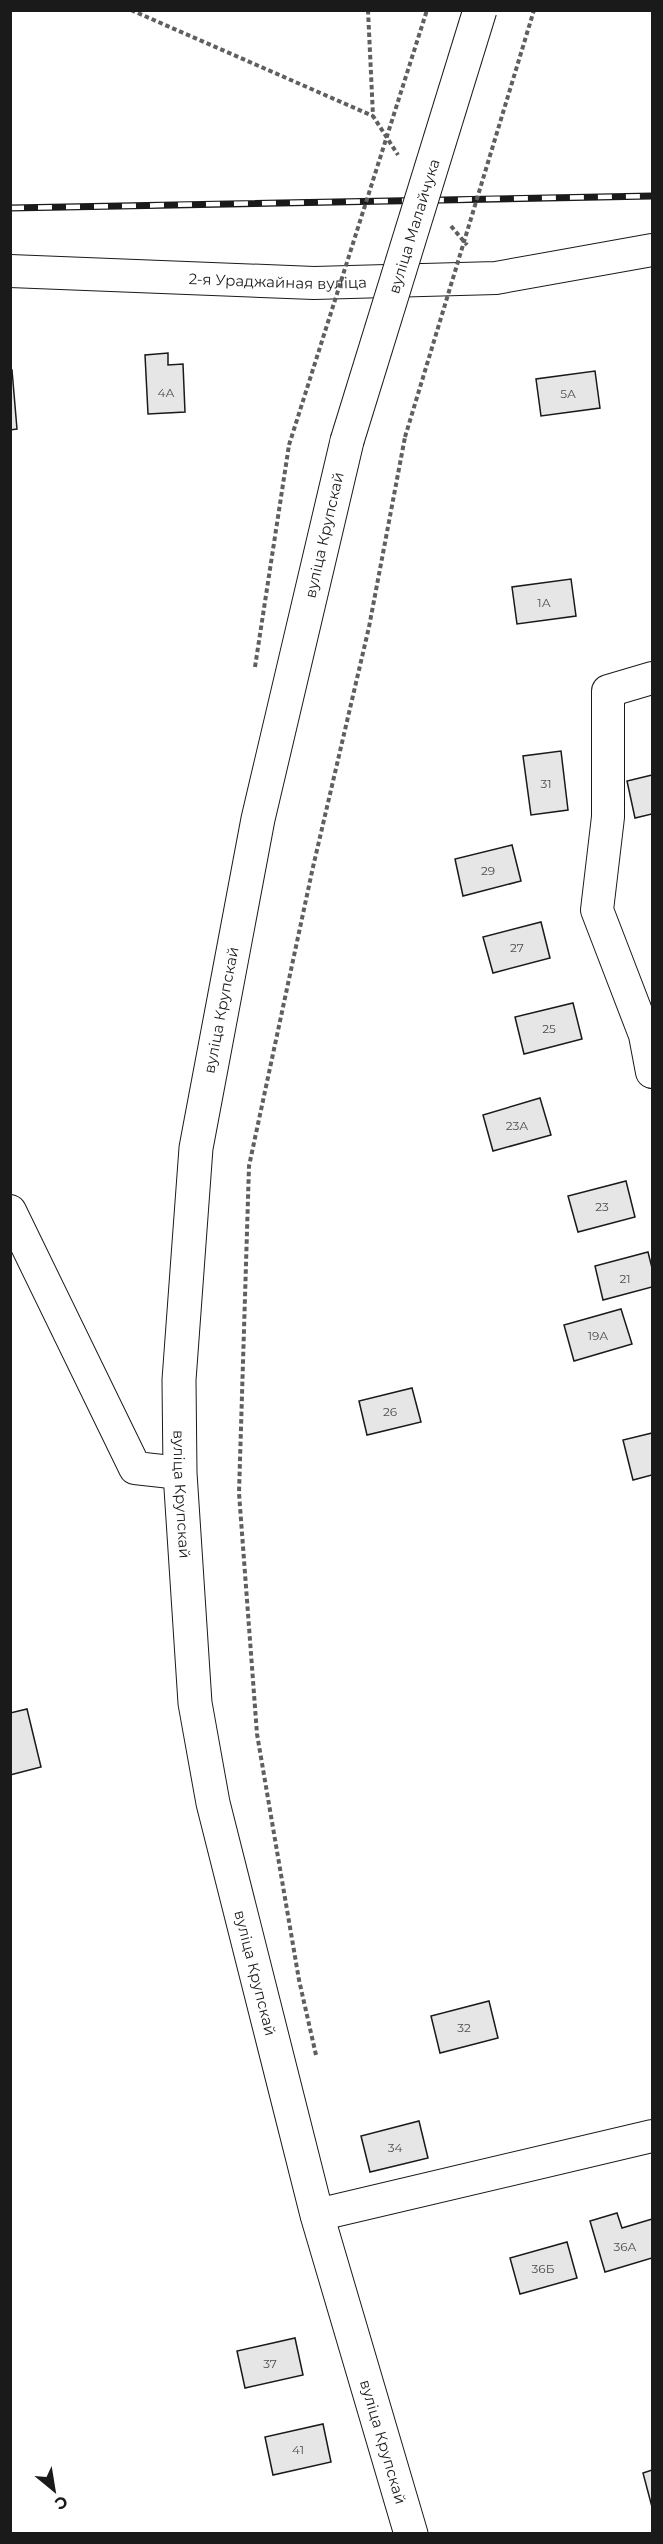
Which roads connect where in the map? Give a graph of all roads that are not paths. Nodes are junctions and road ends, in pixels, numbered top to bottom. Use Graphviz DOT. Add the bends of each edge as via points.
graph roads {
  1 [pos="480,10"];
  2 [pos="652,250"];
  3 [pos="10,271"];
  4 [pos="346,441"];
  5 [pos="652,678"];
  6 [pos="649,1034"];
  7 [pos="652,1071"];
  8 [pos="10,1211"];
  9 [pos="180,1473"];
  10 [pos="652,2136"];
  11 [pos="317,2215"];
  12 [pos="411,2534"];
  1 -- 4 [label="main road, вуліца Малайчука, bridge"];
  2 -- 3 [label="street, 2-я Ураджайная вуліца" via="496,278 314,283"];
  4 -- 9 [label="main road, вуліца Крупскай" via="258,819 196,1148 179,1380"];
  5 -- 6 [label="street" via="608,691 608,818 597,910"];
  6 -- 7 [label="street"];
  8 -- 9 [label="street" via="135,1468"];
  9 -- 11 [label="main road, вуліца Крупскай" via="195,1703 213,1803"];
  10 -- 11 [label="street"];
  11 -- 12 [label="main road, вуліца Крупскай"];
}
